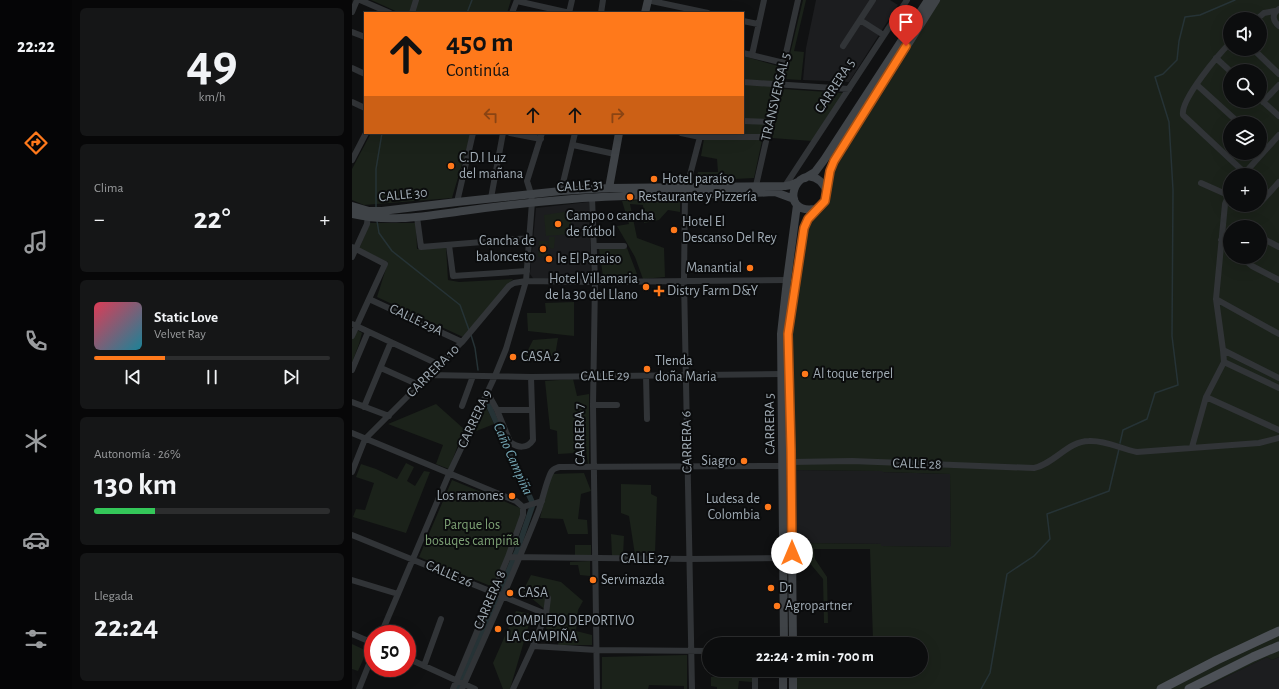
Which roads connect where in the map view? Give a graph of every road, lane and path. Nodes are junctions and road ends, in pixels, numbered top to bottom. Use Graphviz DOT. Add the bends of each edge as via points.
graph roads {
  1 [pos="359,0"];
  2 [pos="416,0"];
  3 [pos="517,0"];
  4 [pos="572,0"];
  5 [pos="603,0"];
  6 [pos="648,0"];
  7 [pos="764,0"];
  8 [pos="798,0"];
  9 [pos="873,0"];
  10 [pos="907,0"];
  11 [pos="928,0"];
  12 [pos="936,0"];
  13 [pos="1277,10"];
  14 [pos="352,12"];
  15 [pos="388,12"];
  16 [pos="412,12"];
  17 [pos="512,12"];
  18 [pos="565,12"];
  19 [pos="569,12"];
  20 [pos="600,12"];
  21 [pos="645,12"];
  22 [pos="703,12"];
  23 [pos="1267,12"];
  24 [pos="744,20"];
  25 [pos="860,20"];
  26 [pos="758,24"];
  27 [pos="1279,26"];
  28 [pos="352,32"];
  29 [pos="882,34"];
  30 [pos="364,37"];
  31 [pos="843,46"];
  32 [pos="1223,50"];
  33 [pos="744,53"];
  34 [pos="752,56"];
  35 [pos="1260,56"];
  36 [pos="1216,58"];
  37 [pos="784,63"];
  38 [pos="1223,64"];
  39 [pos="352,68"];
  40 [pos="364,74"];
  41 [pos="1279,74"];
  42 [pos="744,82"];
  43 [pos="779,84"];
  44 [pos="1197,85"];
  45 [pos="1279,85"];
  46 [pos="849,89"];
  47 [pos="1267,96"];
  48 [pos="352,102"];
  49 [pos="1267,105"];
  50 [pos="364,108"];
  51 [pos="1232,116"];
  52 [pos="1279,116"];
  53 [pos="744,121"];
  54 [pos="771,122"];
  55 [pos="365,134"];
  56 [pos="473,134"];
  57 [pos="503,134"];
  58 [pos="520,134"];
  59 [pos="575,134"];
  60 [pos="619,134"];
  61 [pos="700,135"];
  62 [pos="1279,135"];
  63 [pos="541,136"];
  64 [pos="767,137"];
  65 [pos="573,145"];
  66 [pos="1268,148"];
  67 [pos="615,154"];
  68 [pos="352,160"];
  69 [pos="1238,168"];
  70 [pos="1250,168"];
  71 [pos="801,180"];
  72 [pos="1279,182"];
  73 [pos="1201,183"];
  74 [pos="785,186"];
  75 [pos="609,188"];
  76 [pos="755,190"];
  77 [pos="561,191"];
  78 [pos="686,191"];
  79 [pos="1223,191"];
  80 [pos="826,195"];
  81 [pos="1267,195"];
  82 [pos="592,197"];
  83 [pos="491,198"];
  84 [pos="531,198"];
  85 [pos="457,202"];
  86 [pos="796,202"];
  87 [pos="352,206"];
  88 [pos="815,209"];
  89 [pos="1224,212"];
  90 [pos="352,214"];
  91 [pos="368,214"];
  92 [pos="381,215"];
  93 [pos="417,217"];
  94 [pos="530,238"];
  95 [pos="1221,240"];
  96 [pos="1267,241"];
  97 [pos="448,244"];
  98 [pos="594,246"];
  99 [pos="624,246"];
  100 [pos="1279,247"];
  101 [pos="354,248"];
  102 [pos="352,257"];
  103 [pos="1250,264"];
  104 [pos="527,271"];
  105 [pos="684,280"];
  106 [pos="787,280"];
  107 [pos="1279,280"];
  108 [pos="526,281"];
  109 [pos="595,282"];
  110 [pos="369,299"];
  111 [pos="1216,299"];
  112 [pos="354,325"];
  113 [pos="368,332"];
  114 [pos="1279,334"];
  115 [pos="352,336"];
  116 [pos="391,342"];
  117 [pos="462,342"];
  118 [pos="1223,350"];
  119 [pos="1224,362"];
  120 [pos="440,365"];
  121 [pos="381,368"];
  122 [pos="352,370"];
  123 [pos="782,374"];
  124 [pos="429,375"];
  125 [pos="646,375"];
  126 [pos="686,375"];
  127 [pos="473,376"];
  128 [pos="495,376"];
  129 [pos="592,376"];
  130 [pos="531,377"];
  131 [pos="1279,378"];
  132 [pos="419,385"];
  133 [pos="1279,388"];
  134 [pos="487,392"];
  135 [pos="1206,397"];
  136 [pos="352,402"];
  137 [pos="593,405"];
  138 [pos="617,405"];
  139 [pos="462,406"];
  140 [pos="364,407"];
  141 [pos="497,410"];
  142 [pos="532,410"];
  143 [pos="389,416"];
  144 [pos="647,419"];
  145 [pos="1279,430"];
  146 [pos="352,433"];
  147 [pos="1279,438"];
  148 [pos="366,439"];
  149 [pos="1192,447"];
  150 [pos="791,462"];
  151 [pos="688,466"];
  152 [pos="783,466"];
  153 [pos="593,467"];
  154 [pos="352,472"];
  155 [pos="450,474"];
  156 [pos="542,500"];
  157 [pos="523,506"];
  158 [pos="352,535"];
  159 [pos="514,557"];
  160 [pos="596,558"];
  161 [pos="783,558"];
  162 [pos="413,559"];
  163 [pos="690,559"];
  164 [pos="352,580"];
  165 [pos="398,594"];
  166 [pos="497,595"];
  167 [pos="548,598"];
  168 [pos="546,614"];
  169 [pos="441,619"];
  170 [pos="385,625"];
  171 [pos="1279,631"];
  172 [pos="352,634"];
  173 [pos="784,637"];
  174 [pos="793,637"];
  175 [pos="364,639"];
  176 [pos="533,646"];
  177 [pos="1279,646"];
  178 [pos="596,650"];
  179 [pos="692,651"];
  180 [pos="702,651"];
  181 [pos="416,662"];
  182 [pos="424,666"];
  183 [pos="364,676"];
  184 [pos="755,677"];
  185 [pos="783,677"];
  186 [pos="793,677"];
  187 [pos="461,684"];
  188 [pos="359,689"];
  189 [pos="453,689"];
  190 [pos="476,689"];
  191 [pos="513,689"];
  192 [pos="597,689"];
  193 [pos="692,689"];
  194 [pos="755,689"];
  195 [pos="783,689"];
  196 [pos="794,689"];
  197 [pos="1161,689"];
  198 [pos="1189,689"];
  1 -- 14 [label="street"];
  1 -- 15 [label="street"];
  2 -- 16 [label="street"];
  3 -- 17 [label="street"];
  3 -- 18 [label="street"];
  4 -- 19 [label="street"];
  5 -- 20 [label="street"];
  6 -- 21 [label="main road"];
  6 -- 22 [label="street"];
  7 -- 26 [label="street"];
  8 -- 37 [label="street, TRANSVERSAL 5"];
  9 -- 25 [label="street"];
  10 -- 46 [label="street, CARRERA 5"];
  11 -- 71 [label="main road" via="824,160 815,172"];
  12 -- 80 [label="main road" via="834,161"];
  13 -- 23 [label="street"];
  13 -- 27 [label="street" via="1273,16 1274,22"];
  24 -- 26 [label="street"];
  25 -- 29 [label="street"];
  25 -- 31 [label="street"];
  26 -- 34 [label="street"];
  28 -- 30 [label="street"];
  32 -- 36 [label="street"];
  33 -- 34 [label="street"];
  34 -- 37 [label="street"];
  35 -- 41 [label="street"];
  36 -- 38 [label="street"];
  36 -- 44 [label="street"];
  37 -- 43 [label="street, TRANSVERSAL 5"];
  39 -- 40 [label="street"];
  42 -- 43 [label="street"];
  43 -- 46 [label="street"];
  43 -- 54 [label="street, TRANSVERSAL 5"];
  44 -- 51 [label="street"];
  44 -- 69 [label="street" via="1186,102 1183,115"];
  45 -- 47 [label="street"];
  46 -- 74 [label="street, CARRERA 5"];
  48 -- 50 [label="street"];
  49 -- 52 [label="street"];
  53 -- 54 [label="street"];
  54 -- 64 [label="street, TRANSVERSAL 5"];
  55 -- 68 [label="street"];
  56 -- 85 [label="street"];
  57 -- 83 [label="street"];
  58 -- 63 [label="street"];
  59 -- 65 [label="street"];
  60 -- 67 [label="main road"];
  61 -- 64 [label="street"];
  61 -- 78 [label="street, CARRERA 6"];
  62 -- 66 [label="street"];
  63 -- 84 [label="street, CARRERA 9" via="527,181"];
  64 -- 76 [label="street, TRANSVERSAL 5"];
  65 -- 67 [label="street"];
  65 -- 77 [label="street"];
  66 -- 70 [label="street"];
  67 -- 75 [label="main road"];
  71 -- 74 [label="main road, CALLE 31" via="791,186"];
  71 -- 80 [label="main road" via="810,177 817,179 825,188"];
  71 -- 86 [label="main road" via="793,193"];
  72 -- 81 [label="street"];
  73 -- 79 [label="street"];
  74 -- 76 [label="main road, CALLE 31"];
  75 -- 77 [label="main road, CALLE 31"];
  75 -- 78 [label="main road, CALLE 31"];
  75 -- 82 [label="main road"];
  76 -- 78 [label="main road, CALLE 31"];
  76 -- 86 [label="main road, CALLE 31" via="775,192"];
  77 -- 84 [label="main road, CALLE 31"];
  78 -- 82 [label="main road, CALLE 31"];
  78 -- 105 [label="street, CARRERA 6"];
  80 -- 88 [label="main road" via="825,201"];
  82 -- 84 [label="main road, CALLE 31"];
  82 -- 98 [label="street, CARRERA 7"];
  83 -- 84 [label="main road, CALLE 31"];
  83 -- 85 [label="main road, CALLE 31"];
  84 -- 93 [label="main road, CALLE 31"];
  84 -- 94 [label="street, CARRERA 9"];
  85 -- 92 [label="main road, CALLE 30"];
  86 -- 88 [label="main road" via="802,209"];
  86 -- 106 [label="main road, CARRERA 5"];
  87 -- 91 [label="main road, CALLE 30"];
  88 -- 150 [label="main road, CARRERA 5" via="804,228 788,334"];
  89 -- 95 [label="street"];
  90 -- 91 [label="main road, CALLE 30"];
  91 -- 92 [label="main road, CALLE 30"];
  91 -- 101 [label="street" via="367,224"];
  92 -- 93 [label="main road, CALLE 31"];
  93 -- 97 [label="street" via="421,247"];
  94 -- 97 [label="street"];
  94 -- 104 [label="street, CARRERA 9"];
  95 -- 111 [label="street"];
  96 -- 100 [label="street"];
  97 -- 104 [label="street" via="453,276"];
  98 -- 99 [label="street"];
  98 -- 109 [label="street, CARRERA 7"];
  101 -- 102 [label="street"];
  101 -- 110 [label="street" via="385,264"];
  103 -- 107 [label="street"];
  104 -- 108 [label="street, CARRERA 9"];
  105 -- 106 [label="street"];
  105 -- 109 [label="street"];
  105 -- 126 [label="street, CARRERA 6"];
  106 -- 123 [label="main road, CARRERA 5" via="781,334"];
  108 -- 109 [label="street"];
  108 -- 117 [label="street, CARRERA 10" via="509,286"];
  108 -- 128 [label="street, CARRERA 9" via="506,349"];
  109 -- 129 [label="street, CARRERA 7"];
  110 -- 112 [label="street"];
  110 -- 117 [label="street, CALLE 29A"];
  111 -- 114 [label="street"];
  111 -- 118 [label="street"];
  112 -- 113 [label="street"];
  112 -- 115 [label="street"];
  113 -- 116 [label="street"];
  113 -- 122 [label="street"];
  116 -- 120 [label="street"];
  116 -- 121 [label="street"];
  117 -- 120 [label="street, CARRERA 10"];
  118 -- 119 [label="street"];
  118 -- 131 [label="street"];
  119 -- 133 [label="street"];
  119 -- 135 [label="street"];
  120 -- 124 [label="street, CARRERA 10"];
  121 -- 132 [label="street"];
  121 -- 140 [label="street"];
  123 -- 126 [label="street, CALLE 29"];
  123 -- 152 [label="main road, CARRERA 5"];
  124 -- 127 [label="street, CALLE 29"];
  124 -- 132 [label="street, CARRERA 10"];
  125 -- 126 [label="street, CALLE 29"];
  125 -- 129 [label="street, CALLE 29"];
  125 -- 144 [label="street"];
  126 -- 151 [label="street, CARRERA 6"];
  127 -- 128 [label="street, CALLE 29"];
  127 -- 139 [label="street"];
  128 -- 130 [label="street, CALLE 29"];
  128 -- 134 [label="street, CARRERA 9"];
  129 -- 130 [label="street, CALLE 29"];
  129 -- 137 [label="street, CARRERA 7"];
  130 -- 142 [label="street"];
  132 -- 143 [label="street, CARRERA 10"];
  134 -- 141 [label="street"];
  134 -- 155 [label="street, CARRERA 9"];
  135 -- 145 [label="street"];
  135 -- 149 [label="street"];
  136 -- 140 [label="street"];
  137 -- 138 [label="street"];
  137 -- 153 [label="street, CARRERA 7"];
  140 -- 143 [label="street"];
  141 -- 142 [label="street"];
  141 -- 142 [label="street" via="510,442 523,447 530,445 533,440"];
  143 -- 148 [label="street, CARRERA 10"];
  146 -- 148 [label="street"];
  147 -- 149 [label="street" via="1259,443"];
  148 -- 154 [label="street, CARRERA 10"];
  148 -- 155 [label="street"];
  149 -- 150 [label="street, CALLE 28" via="1137,452 1107,443 1089,441 1078,443 1042,466 1034,468 852,461"];
  150 -- 174 [label="main road, CARRERA 5"];
  151 -- 152 [label="street"];
  151 -- 153 [label="street"];
  151 -- 163 [label="street, CARRERA 6"];
  152 -- 161 [label="main road, CARRERA 5"];
  153 -- 156 [label="street, CARRERA 8" via="559,467 552,470"];
  153 -- 160 [label="street, CARRERA 7"];
  155 -- 157 [label="street"];
  155 -- 162 [label="street, CARRERA 9"];
  156 -- 157 [label="street"];
  156 -- 159 [label="street, CARRERA 8"];
  157 -- 159 [label="street, CARRERA 8"];
  158 -- 162 [label="street, CALLE 26"];
  159 -- 160 [label="street, CALLE 27"];
  159 -- 166 [label="street, CARRERA 8"];
  159 -- 166 [label="street, CARRERA 8"];
  160 -- 163 [label="street, CALLE 27"];
  160 -- 178 [label="street, CARRERA 7"];
  161 -- 163 [label="street, CALLE 27"];
  161 -- 173 [label="main road, CARRERA 5"];
  162 -- 165 [label="street, CARRERA 9"];
  162 -- 166 [label="street, CALLE 26"];
  163 -- 179 [label="street, CARRERA 6"];
  164 -- 165 [label="street"];
  165 -- 170 [label="street, CARRERA 9"];
  166 -- 168 [label="street, CALLE 26"];
  166 -- 187 [label="street, CARRERA 8"];
  166 -- 187 [label="street, CARRERA 8"];
  167 -- 168 [label="street"];
  168 -- 176 [label="street"];
  169 -- 182 [label="street"];
  171 -- 197 [label="main road"];
  172 -- 175 [label="street"];
  176 -- 178 [label="street"];
  176 -- 191 [label="street"];
  177 -- 198 [label="main road"];
  178 -- 179 [label="street"];
  178 -- 192 [label="street, CARRERA 7"];
  179 -- 180 [label="street"];
  179 -- 193 [label="street, CARRERA 6"];
  181 -- 182 [label="street"];
  182 -- 187 [label="street"];
  183 -- 188 [label="street"];
  184 -- 194 [label="street"];
  185 -- 195 [label="main road"];
  186 -- 196 [label="main road"];
  187 -- 189 [label="street, CARRERA 8"];
  187 -- 190 [label="street"];
}
